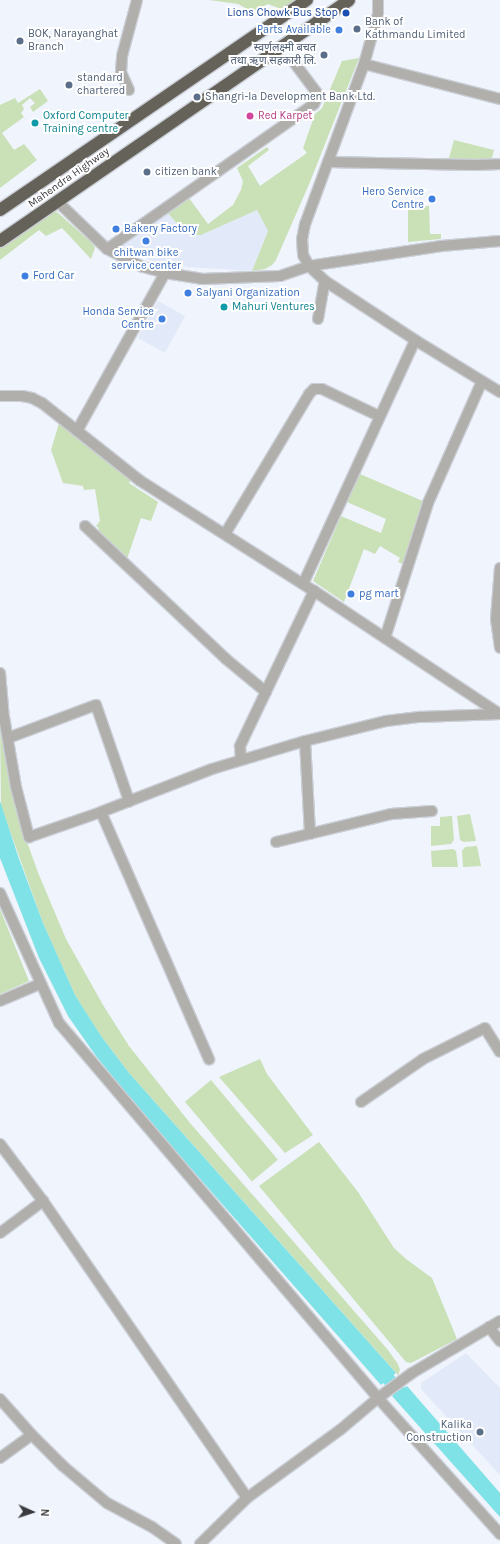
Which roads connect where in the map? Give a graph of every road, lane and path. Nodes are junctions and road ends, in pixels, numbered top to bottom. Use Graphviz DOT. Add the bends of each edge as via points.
graph roads {
  1 [pos="136,0"];
  2 [pos="307,0"];
  3 [pos="349,0"];
  4 [pos="378,0"];
  5 [pos="293,60"];
  6 [pos="364,64"];
  7 [pos="129,90"];
  8 [pos="500,99"];
  9 [pos="328,162"];
  10 [pos="500,164"];
  11 [pos="58,202"];
  12 [pos="0,210"];
  13 [pos="0,241"];
  14 [pos="500,241"];
  15 [pos="107,248"];
  16 [pos="309,266"];
  17 [pos="165,273"];
  18 [pos="325,281"];
  19 [pos="318,319"];
  20 [pos="415,340"];
  21 [pos="482,381"];
  22 [pos="500,392"];
  23 [pos="0,396"];
  24 [pos="379,416"];
  25 [pos="77,431"];
  26 [pos="85,526"];
  27 [pos="225,534"];
  28 [pos="500,568"];
  29 [pos="302,584"];
  30 [pos="314,591"];
  31 [pos="386,638"];
  32 [pos="500,648"];
  33 [pos="0,673"];
  34 [pos="266,692"];
  35 [pos="500,714"];
  36 [pos="8,738"];
  37 [pos="305,741"];
  38 [pos="241,760"];
  39 [pos="129,801"];
  40 [pos="432,811"];
  41 [pos="101,812"];
  42 [pos="310,834"];
  43 [pos="276,842"];
  44 [pos="0,893"];
  45 [pos="40,984"];
  46 [pos="0,1000"];
  47 [pos="500,1052"];
  48 [pos="209,1059"];
  49 [pos="361,1102"];
  50 [pos="0,1144"];
  51 [pos="43,1201"];
  52 [pos="0,1233"];
  53 [pos="500,1321"];
  54 [pos="489,1328"];
  55 [pos="500,1341"];
  56 [pos="380,1396"];
  57 [pos="0,1399"];
  58 [pos="32,1435"];
  59 [pos="0,1458"];
  60 [pos="247,1498"];
  61 [pos="500,1534"];
  62 [pos="176,1544"];
  63 [pos="200,1544"];
  1 -- 7 [label="street" via="122,56 121,72"];
  2 -- 12 [label="highway, Mahendra Highway"];
  3 -- 11 [label="highway, Mahendra Highway"];
  4 -- 6 [label="street" via="378,14"];
  5 -- 15 [label="street" via="316,92 314,104"];
  6 -- 8 [label="street"];
  6 -- 9 [label="street"];
  9 -- 10 [label="street"];
  9 -- 16 [label="street" via="305,224 302,240 303,255"];
  11 -- 13 [label="highway, Mahendra Highway"];
  11 -- 15 [label="street"];
  14 -- 16 [label="street" via="441,246"];
  15 -- 17 [label="street" via="144,267"];
  16 -- 17 [label="street" via="280,276 231,280 202,279"];
  16 -- 18 [label="street"];
  17 -- 25 [label="street"];
  18 -- 19 [label="street"];
  18 -- 20 [label="street"];
  20 -- 21 [label="street"];
  20 -- 24 [label="street"];
  21 -- 22 [label="street"];
  21 -- 31 [label="street" via="428,504"];
  23 -- 25 [label="street" via="32,398"];
  24 -- 27 [label="street" via="322,389 314,389"];
  24 -- 29 [label="street"];
  25 -- 27 [label="street" via="139,480"];
  26 -- 34 [label="street" via="226,659"];
  27 -- 29 [label="street"];
  28 -- 32 [label="street" via="496,619"];
  29 -- 30 [label="street"];
  30 -- 31 [label="street"];
  30 -- 34 [label="street"];
  31 -- 35 [label="street"];
  33 -- 36 [label="street"];
  34 -- 38 [label="street" via="240,746"];
  35 -- 37 [label="street" via="386,721"];
  36 -- 39 [label="street" via="96,705"];
  36 -- 41 [label="street" via="16,787 29,836"];
  37 -- 38 [label="street"];
  37 -- 42 [label="street"];
  38 -- 39 [label="street"];
  39 -- 41 [label="street"];
  40 -- 42 [label="street" via="391,814"];
  41 -- 48 [label="street"];
  42 -- 43 [label="street"];
  44 -- 45 [label="street"];
  45 -- 46 [label="street"];
  45 -- 56 [label="street" via="59,1023"];
  47 -- 49 [label="street" via="485,1028 424,1060"];
  50 -- 51 [label="street"];
  51 -- 52 [label="street"];
  51 -- 60 [label="street"];
  53 -- 54 [label="street"];
  54 -- 55 [label="street"];
  54 -- 56 [label="street" via="412,1373"];
  56 -- 60 [label="street" via="340,1430"];
  56 -- 61 [label="street"];
  57 -- 58 [label="street"];
  58 -- 59 [label="street"];
  58 -- 62 [label="street" via="63,1466 107,1503 152,1527"];
  60 -- 63 [label="street"];
}
